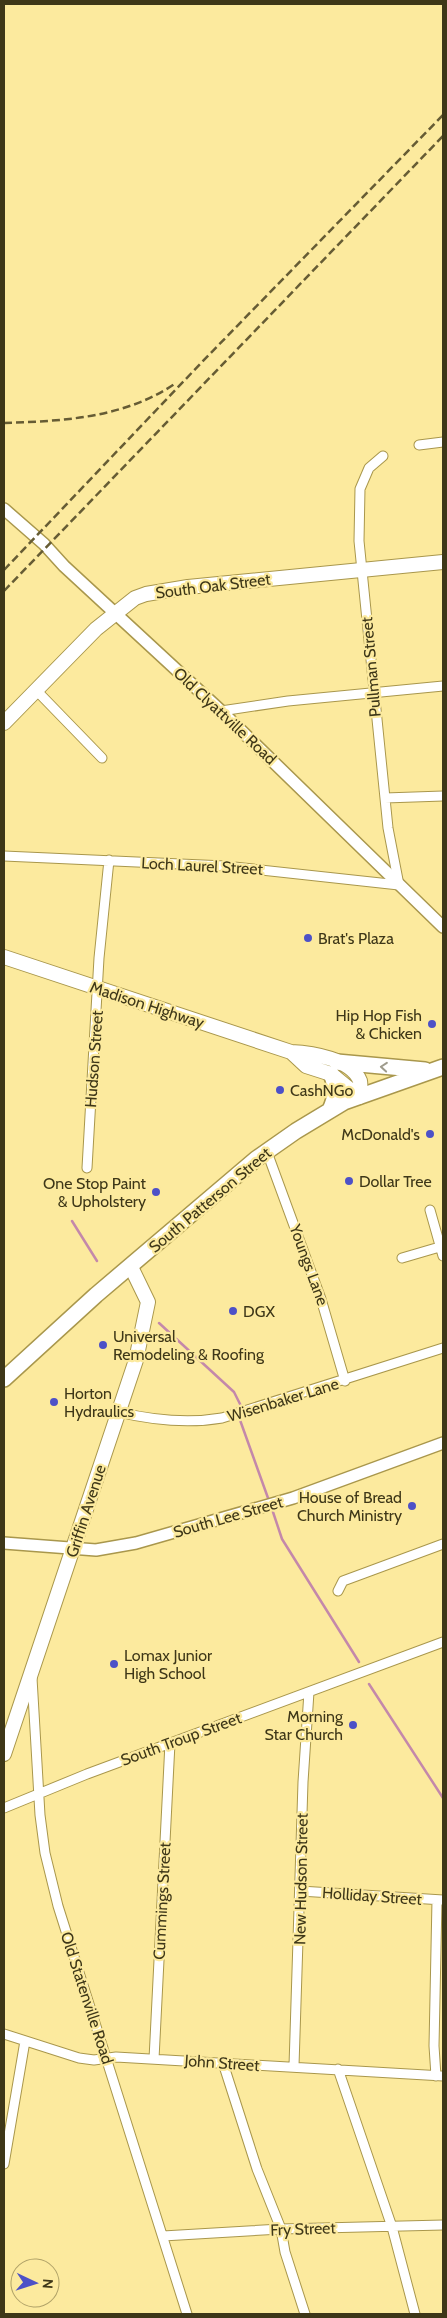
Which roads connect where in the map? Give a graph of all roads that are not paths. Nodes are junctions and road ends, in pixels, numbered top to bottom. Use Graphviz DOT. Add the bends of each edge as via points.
graph roads {
  1 [pos="443,442"];
  2 [pos="419,445"];
  3 [pos="383,456"];
  4 [pos="4,509"];
  5 [pos="443,562"];
  6 [pos="360,570"];
  7 [pos="115,612"];
  8 [pos="443,686"];
  9 [pos="36,690"];
  10 [pos="373,694"];
  11 [pos="221,711"];
  12 [pos="4,723"];
  13 [pos="102,758"];
  14 [pos="443,796"];
  15 [pos="385,798"];
  16 [pos="4,856"];
  17 [pos="109,860"];
  18 [pos="400,885"];
  19 [pos="443,927"];
  20 [pos="4,957"];
  21 [pos="99,988"];
  22 [pos="334,1068"];
  23 [pos="438,1069"];
  24 [pos="360,1097"];
  25 [pos="330,1110"];
  26 [pos="266,1152"];
  27 [pos="87,1168"];
  28 [pos="430,1210"];
  29 [pos="442,1246"];
  30 [pos="443,1256"];
  31 [pos="402,1258"];
  32 [pos="131,1267"];
  33 [pos="443,1348"];
  34 [pos="4,1379"];
  35 [pos="346,1381"];
  36 [pos="118,1412"];
  37 [pos="443,1443"];
  38 [pos="4,1543"];
  39 [pos="443,1544"];
  40 [pos="73,1549"];
  41 [pos="338,1591"];
  42 [pos="443,1642"];
  43 [pos="32,1673"];
  44 [pos="309,1692"];
  45 [pos="170,1743"];
  46 [pos="4,1754"];
  47 [pos="40,1794"];
  48 [pos="4,1808"];
  49 [pos="300,1891"];
  50 [pos="440,1900"];
  51 [pos="4,2034"];
  52 [pos="25,2041"];
  53 [pos="106,2057"];
  54 [pos="154,2058"];
  55 [pos="223,2063"];
  56 [pos="294,2066"];
  57 [pos="338,2069"];
  58 [pos="439,2076"];
  59 [pos="4,2164"];
  60 [pos="443,2225"];
  61 [pos="392,2227"];
  62 [pos="281,2229"];
  63 [pos="163,2236"];
  64 [pos="187,2314"];
  65 [pos="305,2314"];
  66 [pos="415,2314"];
  1 -- 2 [label="street"];
  3 -- 6 [label="street, Pullman Street" via="369,468 360,489"];
  4 -- 7 [label="street, Old Clyattville Road"];
  5 -- 6 [label="main road, South Oak Street"];
  6 -- 7 [label="main road, South Oak Street" via="154,592 135,598"];
  6 -- 10 [label="street, Pullman Street"];
  7 -- 9 [label="main road, South Oak Street"];
  7 -- 11 [label="street, Old Clyattville Road"];
  8 -- 10 [label="street"];
  9 -- 12 [label="main road, South Oak Street"];
  9 -- 13 [label="street"];
  10 -- 11 [label="street"];
  10 -- 15 [label="street, Pullman Street"];
  11 -- 18 [label="street, Old Clyattville Road"];
  14 -- 15 [label="street"];
  15 -- 18 [label="street, Pullman Street"];
  16 -- 17 [label="street, Loch Laurel Street"];
  17 -- 18 [label="street, Loch Laurel Street" via="272,870"];
  17 -- 21 [label="street, Hudson Street"];
  18 -- 19 [label="street, Old Clyattville Road"];
  20 -- 21 [label="main road, Madison Highway"];
  21 -- 22 [label="main road, Madison Highway" via="291,1052 308,1052"];
  21 -- 27 [label="street, Hudson Street"];
  23 -- 22 [label="main road, one-way"];
  22 -- 24 [label="main road, Madison Highway" via="356,1074 361,1083"];
  22 -- 25 [label="main road" via="336,1084"];
  23 -- 24 [label="main road, South Patterson Street"];
  24 -- 25 [label="main road, South Patterson Street"];
  25 -- 26 [label="main road, South Patterson Street"];
  26 -- 32 [label="main road, South Patterson Street"];
  26 -- 35 [label="street, Youngs Lane" via="321,1299"];
  28 -- 29 [label="street"];
  29 -- 30 [label="street"];
  29 -- 31 [label="street"];
  32 -- 34 [label="main road, South Patterson Street"];
  32 -- 36 [label="main road, Griffin Avenue" via="141,1284 148,1310 136,1360"];
  33 -- 35 [label="street, Wisenbaker Lane"];
  35 -- 36 [label="street, Wisenbaker Lane" via="202,1422"];
  36 -- 40 [label="main road, Griffin Avenue"];
  37 -- 40 [label="street, South Lee Street" via="293,1498 208,1524 113,1548"];
  38 -- 40 [label="street, South Lee Street"];
  39 -- 41 [label="street" via="344,1581"];
  40 -- 43 [label="main road, Griffin Avenue"];
  42 -- 44 [label="street, South Troup Street"];
  43 -- 46 [label="main road, Griffin Avenue"];
  43 -- 47 [label="street, Old Statenville Road"];
  44 -- 45 [label="street, South Troup Street"];
  44 -- 49 [label="street, New Hudson Street"];
  45 -- 47 [label="street, South Troup Street"];
  45 -- 54 [label="street, Cummings Street"];
  47 -- 48 [label="street, South Troup Street"];
  47 -- 53 [label="street, Old Statenville Road" via="45,1853 58,1906"];
  49 -- 50 [label="street, Holliday Street"];
  49 -- 56 [label="street, New Hudson Street"];
  50 -- 58 [label="street" via="434,2046"];
  51 -- 52 [label="street, John Street"];
  52 -- 53 [label="street, John Street" via="80,2058 94,2060"];
  52 -- 59 [label="street"];
  53 -- 54 [label="street, John Street"];
  53 -- 63 [label="street, Old Statenville Road"];
  54 -- 55 [label="street, John Street"];
  55 -- 56 [label="street, John Street"];
  55 -- 62 [label="street" via="257,2169"];
  56 -- 57 [label="street, John Street"];
  57 -- 58 [label="street, John Street"];
  57 -- 61 [label="street"];
  60 -- 61 [label="street, Fry Street"];
  61 -- 62 [label="street, Fry Street"];
  61 -- 66 [label="street"];
  62 -- 63 [label="street, Fry Street"];
  62 -- 65 [label="street"];
  63 -- 64 [label="street, Old Statenville Road"];
}
